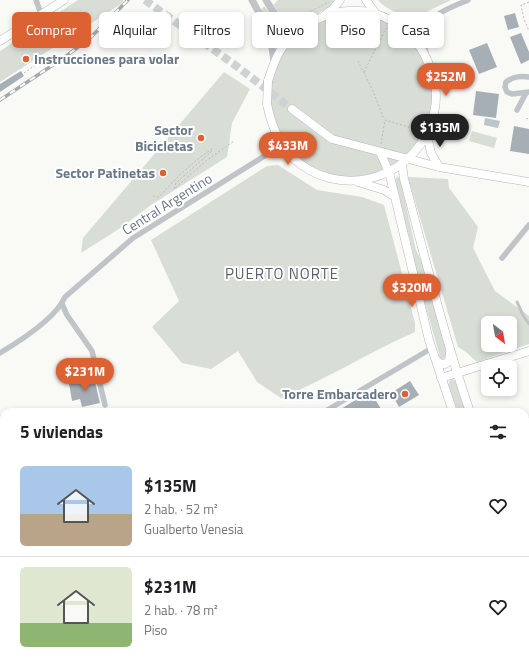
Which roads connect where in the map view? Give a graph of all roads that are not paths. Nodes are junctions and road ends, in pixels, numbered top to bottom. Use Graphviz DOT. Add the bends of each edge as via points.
graph roads {
  1 [pos="36,0"];
  2 [pos="64,0"];
  3 [pos="252,0"];
  4 [pos="266,0"];
  5 [pos="340,0"];
  6 [pos="366,0"];
  7 [pos="468,0"];
  8 [pos="40,12"];
  9 [pos="44,12"];
  10 [pos="273,12"];
  11 [pos="375,12"];
  12 [pos="324,16"];
  13 [pos="380,16"];
  14 [pos="318,18"];
  15 [pos="12,33"];
  16 [pos="0,41"];
  17 [pos="282,48"];
  18 [pos="427,58"];
  19 [pos="274,62"];
  20 [pos="529,77"];
  21 [pos="527,93"];
  22 [pos="292,109"];
  23 [pos="517,110"];
  24 [pos="427,134"];
  25 [pos="282,145"];
  26 [pos="380,152"];
  27 [pos="405,162"];
  28 [pos="439,167"];
  29 [pos="389,172"];
  30 [pos="351,180"];
  31 [pos="529,182"];
  32 [pos="395,197"];
  33 [pos="529,225"];
  34 [pos="502,258"];
  35 [pos="517,302"];
  36 [pos="62,304"];
  37 [pos="529,324"];
  38 [pos="432,348"];
  39 [pos="529,351"];
  40 [pos="450,352"];
  41 [pos="0,353"];
  42 [pos="434,357"];
  43 [pos="456,373"];
  44 [pos="441,378"];
  45 [pos="105,405"];
  46 [pos="331,408"];
  47 [pos="452,408"];
  48 [pos="469,408"];
  1 -- 8 [label="street"];
  2 -- 9 [label="main road"];
  3 -- 19 [label="street" via="270,33"];
  4 -- 10 [label="street"];
  5 -- 12 [label="main road"];
  6 -- 11 [label="main road"];
  7 -- 18 [label="street" via="442,12 428,24 424,40"];
  12 -- 14 [label="main road"];
  13 -- 18 [label="main road" via="407,32"];
  15 -- 16 [label="main road"];
  17 -- 19 [label="main road"];
  18 -- 24 [label="main road" via="434,78 436,98 434,117"];
  19 -- 25 [label="main road, bridge" via="268,81 267,104 270,119"];
  20 -- 21 [label="street" via="518,76 506,82 505,87 507,92 512,94"];
  21 -- 23 [label="street"];
  22 -- 26 [label="main road" via="332,139"];
  24 -- 27 [label="main road"];
  24 -- 28 [label="main road" via="430,153"];
  25 -- 30 [label="main road" via="305,167 320,175"];
  25 -- 36 [label="street, Central Argentino" via="133,238 65,297"];
  26 -- 27 [label="main road"];
  26 -- 29 [label="main road"];
  27 -- 28 [label="main road"];
  27 -- 29 [label="main road"];
  27 -- 40 [label="main road" via="404,179"];
  28 -- 31 [label="main road"];
  29 -- 30 [label="main road" via="363,180"];
  29 -- 32 [label="main road"];
  30 -- 32 [label="main road" via="380,188"];
  32 -- 38 [label="main road"];
  33 -- 34 [label="street"];
  35 -- 37 [label="lane"];
  36 -- 41 [label="street, Central Argentino" via="40,326"];
  36 -- 45 [label="street" via="92,351"];
  38 -- 42 [label="main road"];
  38 -- 46 [label="street"];
  39 -- 43 [label="main road"];
  40 -- 42 [label="main road" via="449,361 445,364 440,364"];
  40 -- 43 [label="main road"];
  42 -- 44 [label="main road"];
  43 -- 44 [label="main road"];
  43 -- 48 [label="main road"];
  44 -- 47 [label="main road"];
}
